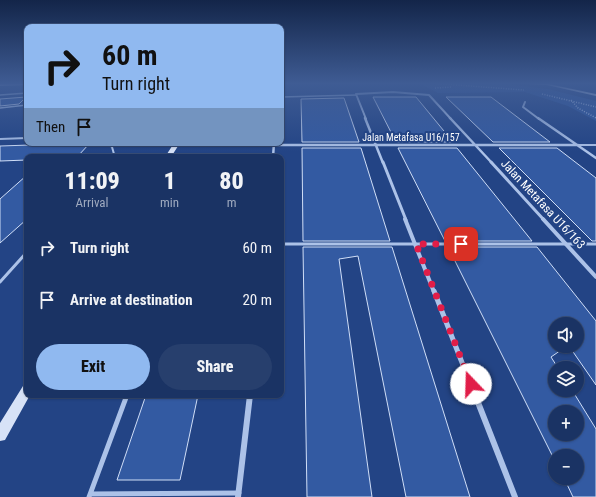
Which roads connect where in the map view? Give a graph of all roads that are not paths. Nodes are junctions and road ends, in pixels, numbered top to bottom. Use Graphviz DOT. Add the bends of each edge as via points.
graph roads {
  1 [pos="16,106"];
  2 [pos="360,106"];
  3 [pos="439,106"];
  4 [pos="522,106"];
  5 [pos="0,108"];
  6 [pos="24,138"];
  7 [pos="0,139"];
  8 [pos="284,144"];
  9 [pos="375,145"];
  10 [pos="474,145"];
  11 [pos="578,145"];
  12 [pos="596,145"];
  13 [pos="596,158"];
  14 [pos="284,244"];
  15 [pos="416,244"];
  16 [pos="566,244"];
  17 [pos="596,244"];
  18 [pos="24,255"];
  19 [pos="596,277"];
  20 [pos="0,282"];
  21 [pos="24,395"];
  22 [pos="126,398"];
  23 [pos="250,398"];
  24 [pos="0,435"];
  25 [pos="238,495"];
  26 [pos="89,496"];
  27 [pos="515,497"];
  1 -- 5 [label="lane"];
  2 -- 9 [label="street"];
  3 -- 10 [label="street, Jalan Metafasa U16/163"];
  4 -- 11 [label="street"];
  6 -- 7 [label="lane"];
  8 -- 9 [label="street, Jalan Metafasa U16/157"];
  9 -- 10 [label="street, Jalan Metafasa U16/157"];
  9 -- 15 [label="street"];
  10 -- 11 [label="street, Jalan Metafasa U16/157"];
  10 -- 16 [label="street, Jalan Metafasa U16/163"];
  11 -- 12 [label="lane"];
  11 -- 13 [label="street"];
  14 -- 15 [label="lane"];
  15 -- 16 [label="lane"];
  15 -- 27 [label="street"];
  16 -- 17 [label="lane"];
  16 -- 19 [label="street, Jalan Metafasa U16/163"];
  18 -- 20 [label="lane"];
  21 -- 24 [label="main road"];
  22 -- 26 [label="lane"];
  23 -- 25 [label="street"];
  25 -- 26 [label="lane"];
}
